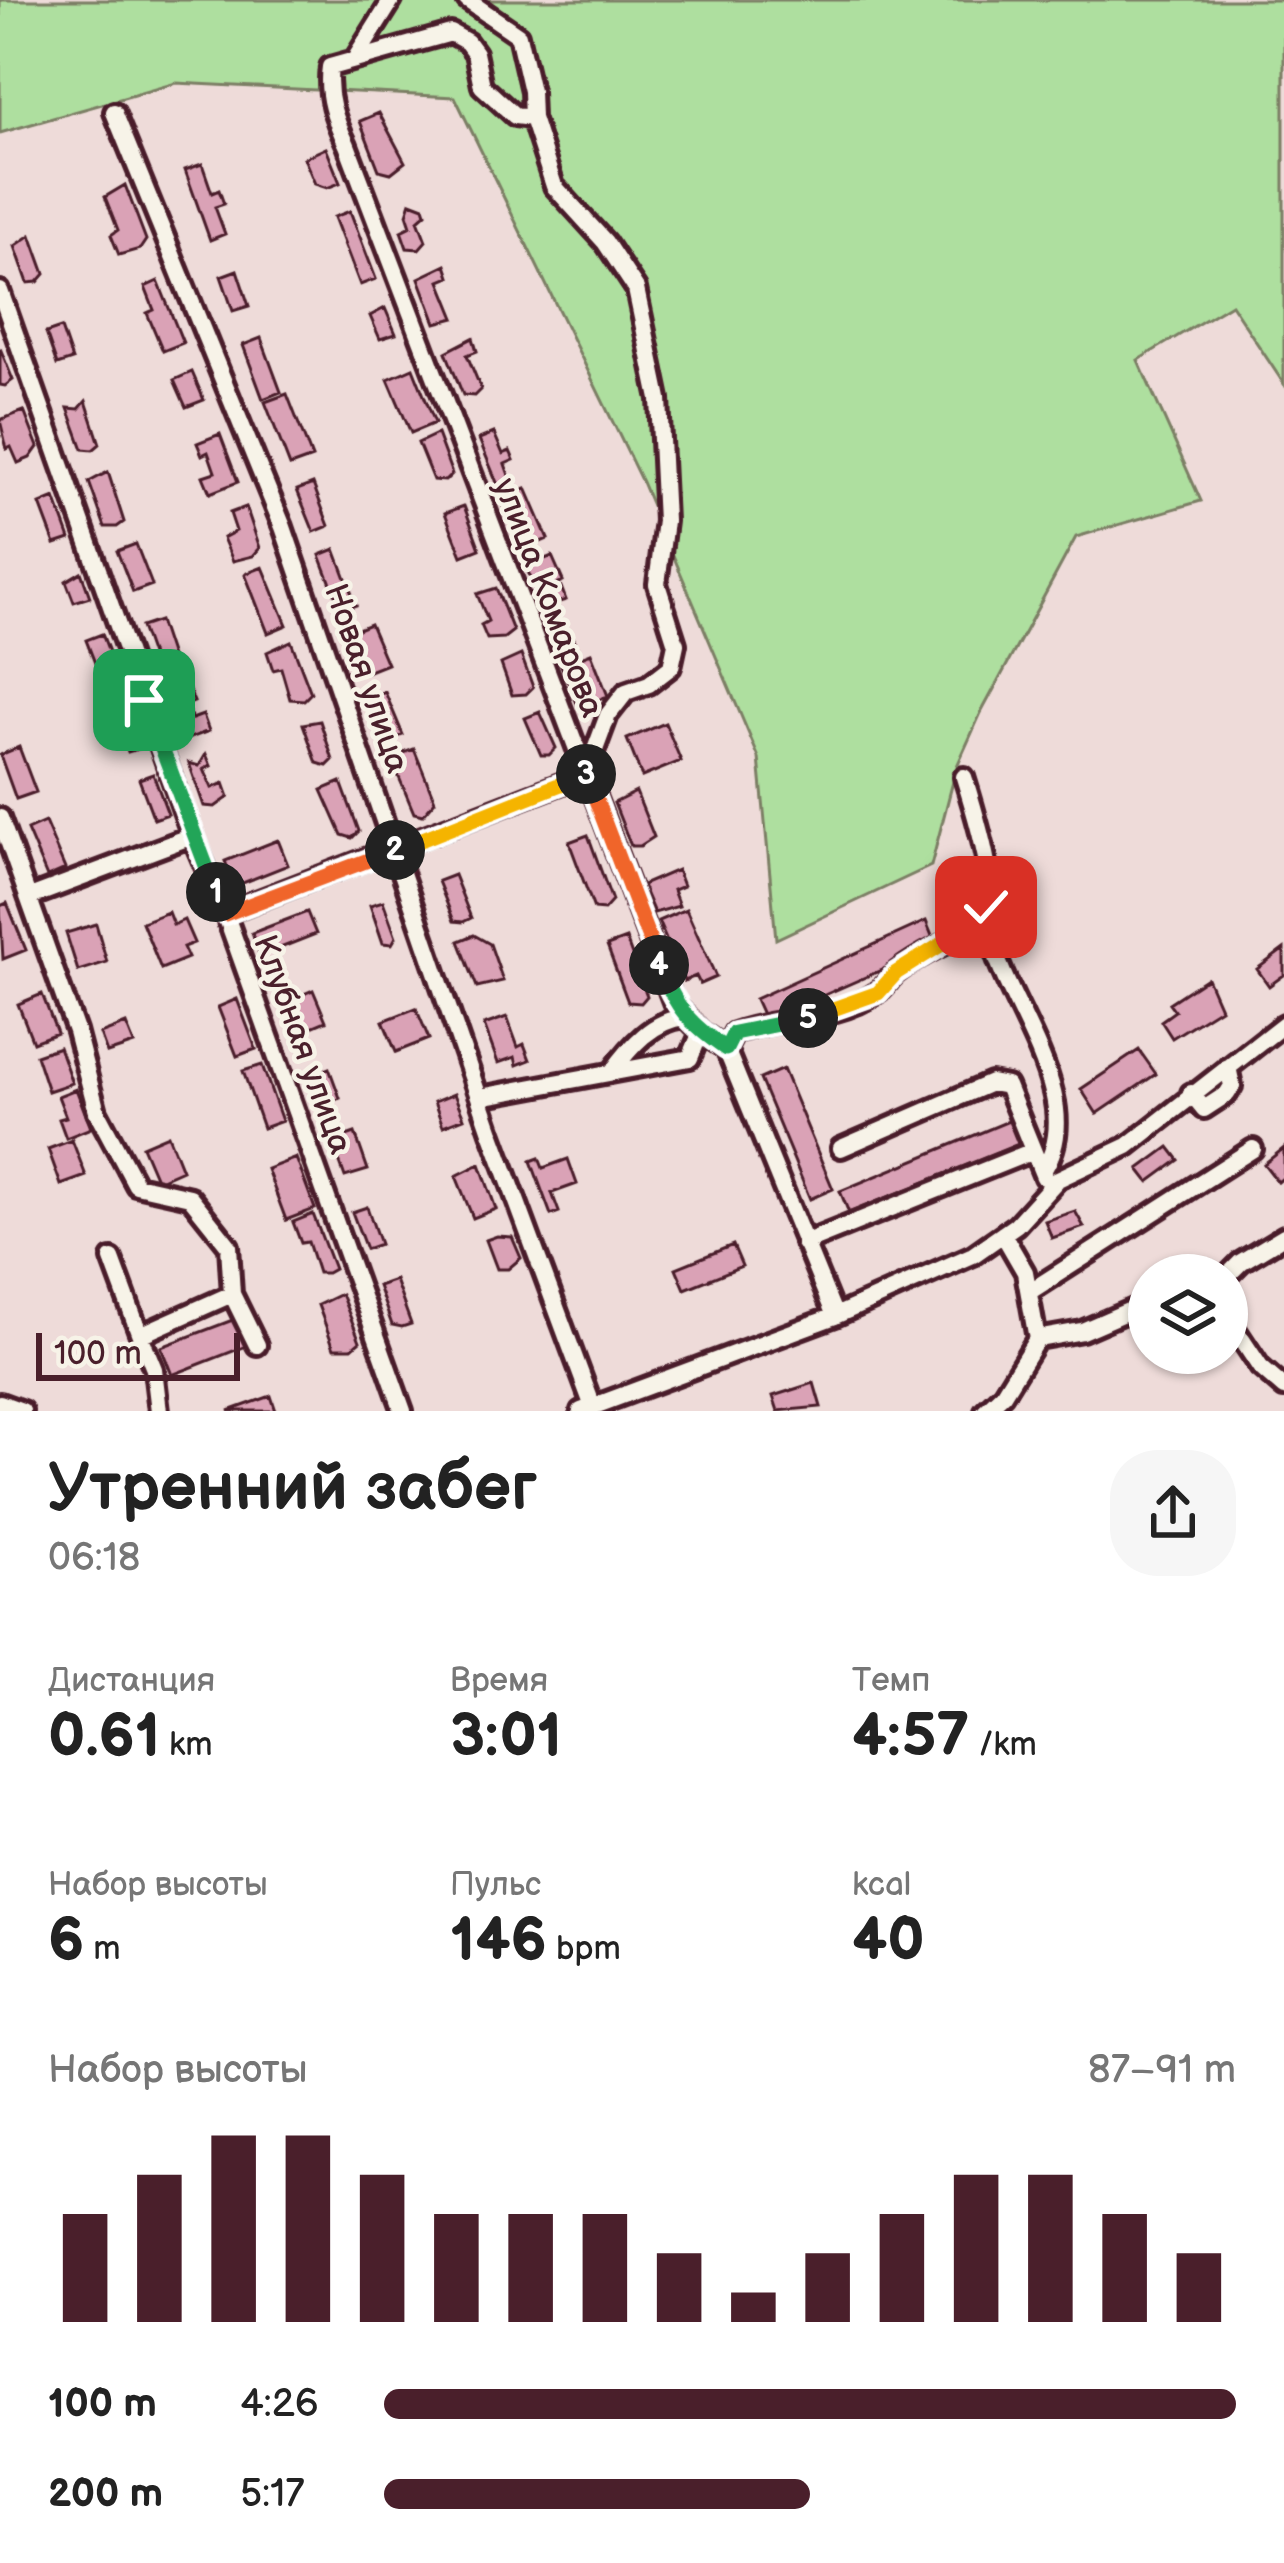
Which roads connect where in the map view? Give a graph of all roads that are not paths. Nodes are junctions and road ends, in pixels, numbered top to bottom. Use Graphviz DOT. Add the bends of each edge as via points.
graph roads {
  1 [pos="392,0"];
  2 [pos="466,0"];
  3 [pos="357,56"];
  4 [pos="114,112"];
  5 [pos="532,118"];
  6 [pos="0,291"];
  7 [pos="586,774"];
  8 [pos="964,777"];
  9 [pos="0,818"];
  10 [pos="192,836"];
  11 [pos="397,850"];
  12 [pos="30,897"];
  13 [pos="225,914"];
  14 [pos="989,926"];
  15 [pos="685,1017"];
  16 [pos="1284,1024"];
  17 [pos="700,1032"];
  18 [pos="726,1049"];
  19 [pos="612,1072"];
  20 [pos="480,1096"];
  21 [pos="841,1148"];
  22 [pos="1253,1149"];
  23 [pos="1033,1151"];
  24 [pos="1046,1180"];
  25 [pos="1003,1234"];
  26 [pos="1284,1236"];
  27 [pos="805,1243"];
  28 [pos="1248,1257"];
  29 [pos="112,1259"];
  30 [pos="1029,1292"];
  31 [pos="232,1294"];
  32 [pos="1128,1311"];
  33 [pos="835,1316"];
  34 [pos="140,1335"];
  35 [pos="1037,1339"];
  36 [pos="257,1346"];
  37 [pos="1248,1349"];
  38 [pos="1284,1388"];
  39 [pos="0,1403"];
  40 [pos="587,1409"];
  41 [pos="22,1411"];
  42 [pos="159,1411"];
  43 [pos="403,1411"];
  44 [pos="985,1411"];
  1 -- 3 [label="street"];
  2 -- 5 [label="street" via="518,34"];
  3 -- 5 [label="street" via="451,33 475,52 482,86 515,116"];
  3 -- 7 [label="street, улица Комарова" via="329,67 336,123"];
  4 -- 11 [label="street, Новая улица" via="283,527"];
  5 -- 7 [label="street" via="554,186 636,289 658,399 665,521 657,584 676,644 670,667 626,692 608,715"];
  6 -- 10 [label="street, Клубная улица"];
  7 -- 11 [label="street"];
  7 -- 15 [label="street, улица Комарова"];
  8 -- 14 [label="street" via="990,881"];
  9 -- 12 [label="street"];
  10 -- 12 [label="street"];
  10 -- 13 [label="street, Клубная улица"];
  11 -- 13 [label="street"];
  11 -- 20 [label="street, Новая улица"];
  12 -- 31 [label="street" via="97,1112 136,1185 190,1197 229,1246"];
  13 -- 43 [label="street, Клубная улица"];
  14 -- 18 [label="street" via="947,941 878,993 813,1018 734,1033"];
  14 -- 24 [label="street" via="1056,1112"];
  15 -- 17 [label="street, улица Комарова"];
  15 -- 19 [label="street" via="647,1032"];
  16 -- 24 [label="street" via="1128,1146"];
  17 -- 18 [label="street, улица Комарова"];
  17 -- 19 [label="street" via="690,1058"];
  18 -- 27 [label="street"];
  19 -- 20 [label="street"];
  20 -- 40 [label="street, Новая улица"];
  21 -- 23 [label="street" via="991,1083 1007,1086"];
  22 -- 30 [label="street"];
  23 -- 24 [label="street"];
  23 -- 27 [label="street"];
  24 -- 25 [label="street"];
  25 -- 30 [label="street"];
  25 -- 33 [label="street" via="974,1255"];
  26 -- 28 [label="street"];
  27 -- 33 [label="street"];
  29 -- 34 [label="street"];
  30 -- 35 [label="street"];
  31 -- 34 [label="street"];
  31 -- 36 [label="street"];
  32 -- 35 [label="street"];
  33 -- 40 [label="street"];
  34 -- 42 [label="street"];
  35 -- 44 [label="street"];
  37 -- 38 [label="street"];
  39 -- 41 [label="street"];
}
